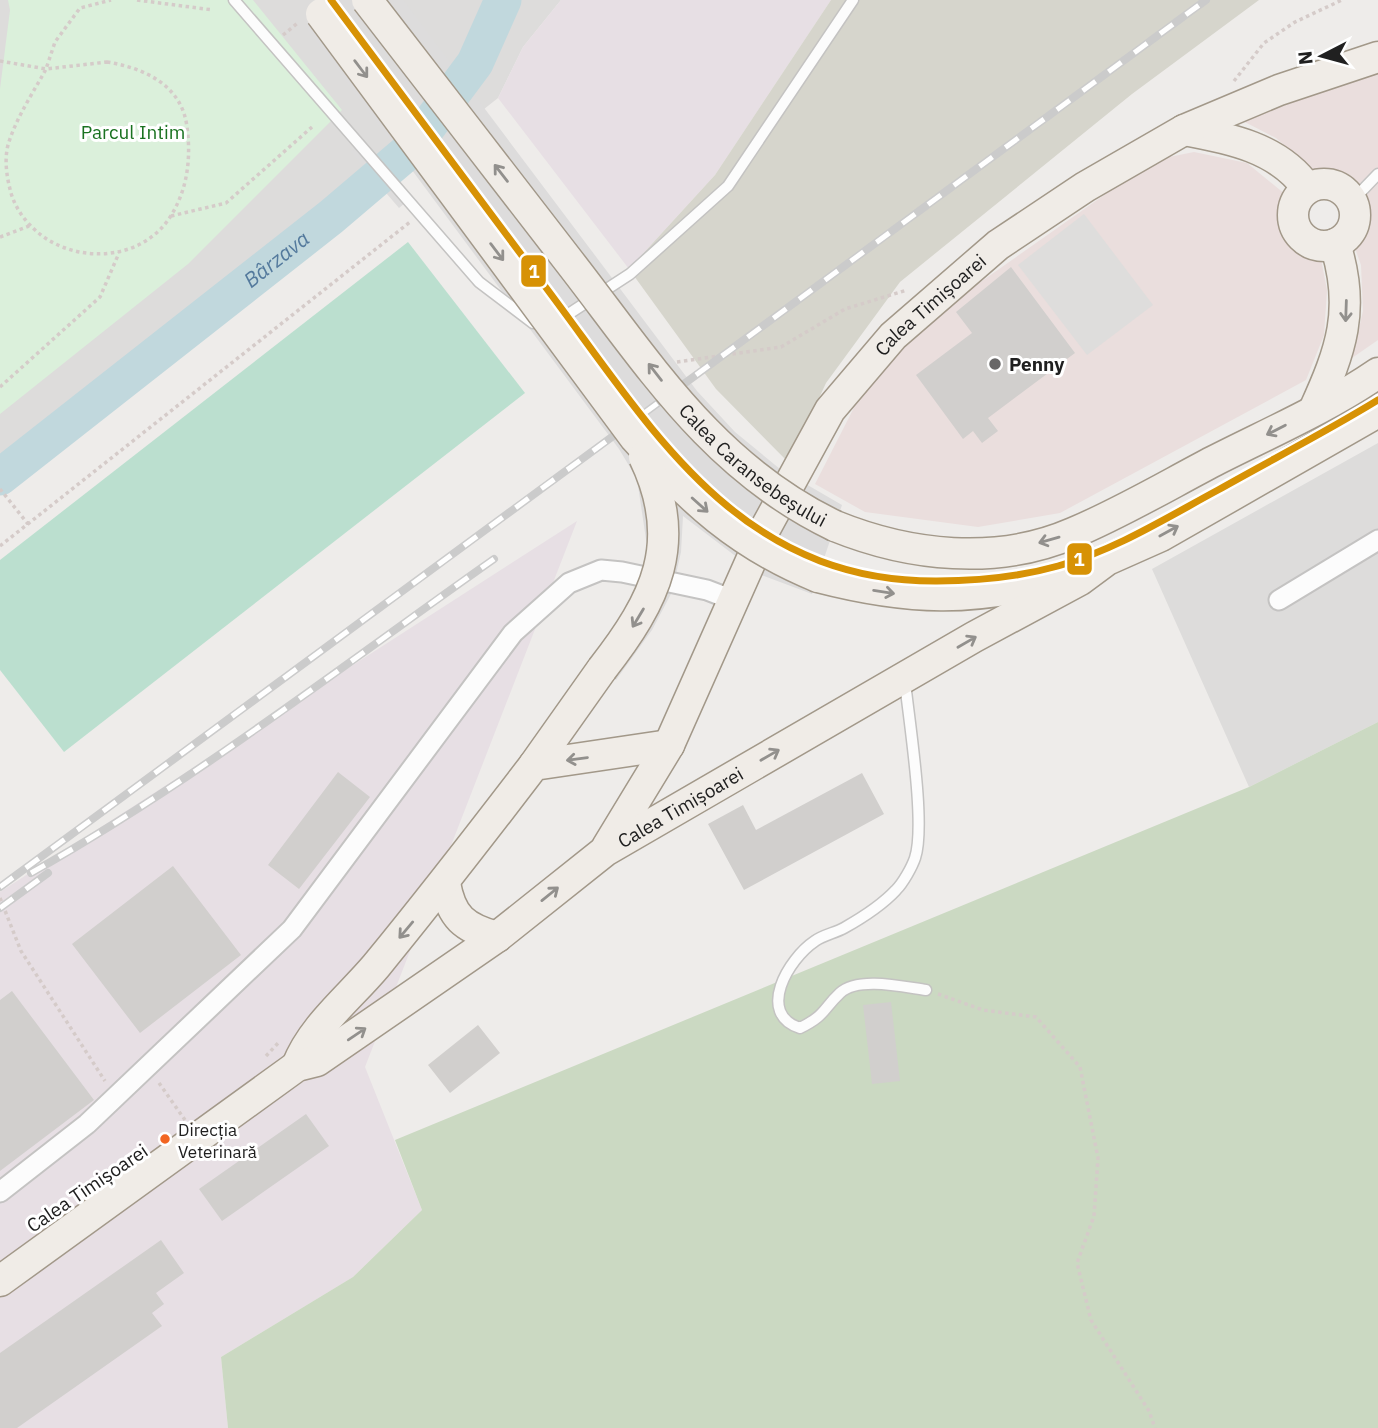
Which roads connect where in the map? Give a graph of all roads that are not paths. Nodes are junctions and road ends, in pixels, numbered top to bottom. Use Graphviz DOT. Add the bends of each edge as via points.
graph roads {
  1 [pos="233,0"];
  2 [pos="367,0"];
  3 [pos="853,0"];
  4 [pos="312,10"];
  5 [pos="1378,57"];
  6 [pos="1184,130"];
  7 [pos="1378,174"];
  8 [pos="1307,188"];
  9 [pos="1352,201"];
  10 [pos="1335,244"];
  11 [pos="1378,373"];
  12 [pos="1314,411"];
  13 [pos="1378,412"];
  14 [pos="635,438"];
  15 [pos="1378,540"];
  16 [pos="1107,560"];
  17 [pos="733,600"];
  18 [pos="1279,600"];
  19 [pos="904,678"];
  20 [pos="669,745"];
  21 [pos="620,752"];
  22 [pos="534,765"];
  23 [pos="643,787"];
  24 [pos="605,850"];
  25 [pos="445,883"];
  26 [pos="497,937"];
  27 [pos="926,990"];
  28 [pos="297,1066"];
  29 [pos="0,1192"];
  30 [pos="0,1281"];
  1 -- 3 [label="lane" via="480,282 533,323 567,316 630,274 728,186"];
  12 -- 2 [label="main road, Calea Caransebeșului, one-way, bridge" via="1071,534 1026,547 996,552 920,551 875,543 835,526 771,491 698,425"];
  4 -- 14 [label="main road, one-way, bridge"];
  5 -- 6 [label="main road, Calea Timișoarei" via="1279,90"];
  6 -- 8 [label="main road" via="1263,152 1288,166"];
  6 -- 17 [label="main road, Calea Timișoarei" via="1051,208 962,273 893,336 830,410 765,529"];
  7 -- 9 [label="lane"];
  8 -- 9 [label="main road" via="1332,184"];
  8 -- 10 [label="main road" via="1293,207 1296,230 1317,245"];
  9 -- 10 [label="main road" via="1351,229"];
  10 -- 12 [label="main road, one-way" via="1346,283 1344,333"];
  11 -- 12 [label="main road, Calea Caransebeșului"];
  16 -- 13 [label="main road, Calea Timișoarei, one-way" via="1161,536"];
  14 -- 16 [label="main road, one-way, bridge" via="679,486 733,533 818,577 884,593 957,596 1041,583"];
  14 -- 22 [label="main road, Calea Timișoarei, one-way, bridge" via="664,514 665,547 655,586 642,613"];
  15 -- 18 [label="street"];
  19 -- 16 [label="main road, Calea Timișoarei, one-way" via="1080,580"];
  17 -- 20 [label="main road, Calea Timișoarei"];
  17 -- 29 [label="street" via="708,590 622,572 601,570 569,583 513,633 292,929 87,1124"];
  24 -- 19 [label="main road, Calea Timișoarei, one-way"];
  19 -- 27 [label="lane" via="918,818 915,858 897,890 846,927 815,941 792,962 776,1002 779,1015 800,1028 822,1016 842,990 873,983"];
  20 -- 21 [label="main road"];
  20 -- 23 [label="main road, Calea Timișoarei"];
  21 -- 22 [label="main road, one-way"];
  21 -- 23 [label="main road"];
  22 -- 25 [label="main road, Calea Timișoarei"];
  23 -- 24 [label="main road, Calea Timișoarei"];
  26 -- 24 [label="main road, Calea Timișoarei, one-way"];
  25 -- 26 [label="main road" via="453,915 463,924"];
  25 -- 28 [label="main road, Calea Timișoarei, one-way" via="305,1045"];
  28 -- 26 [label="main road, Calea Timișoarei, one-way" via="317,1061"];
  28 -- 30 [label="main road, Calea Timișoarei"];
}
